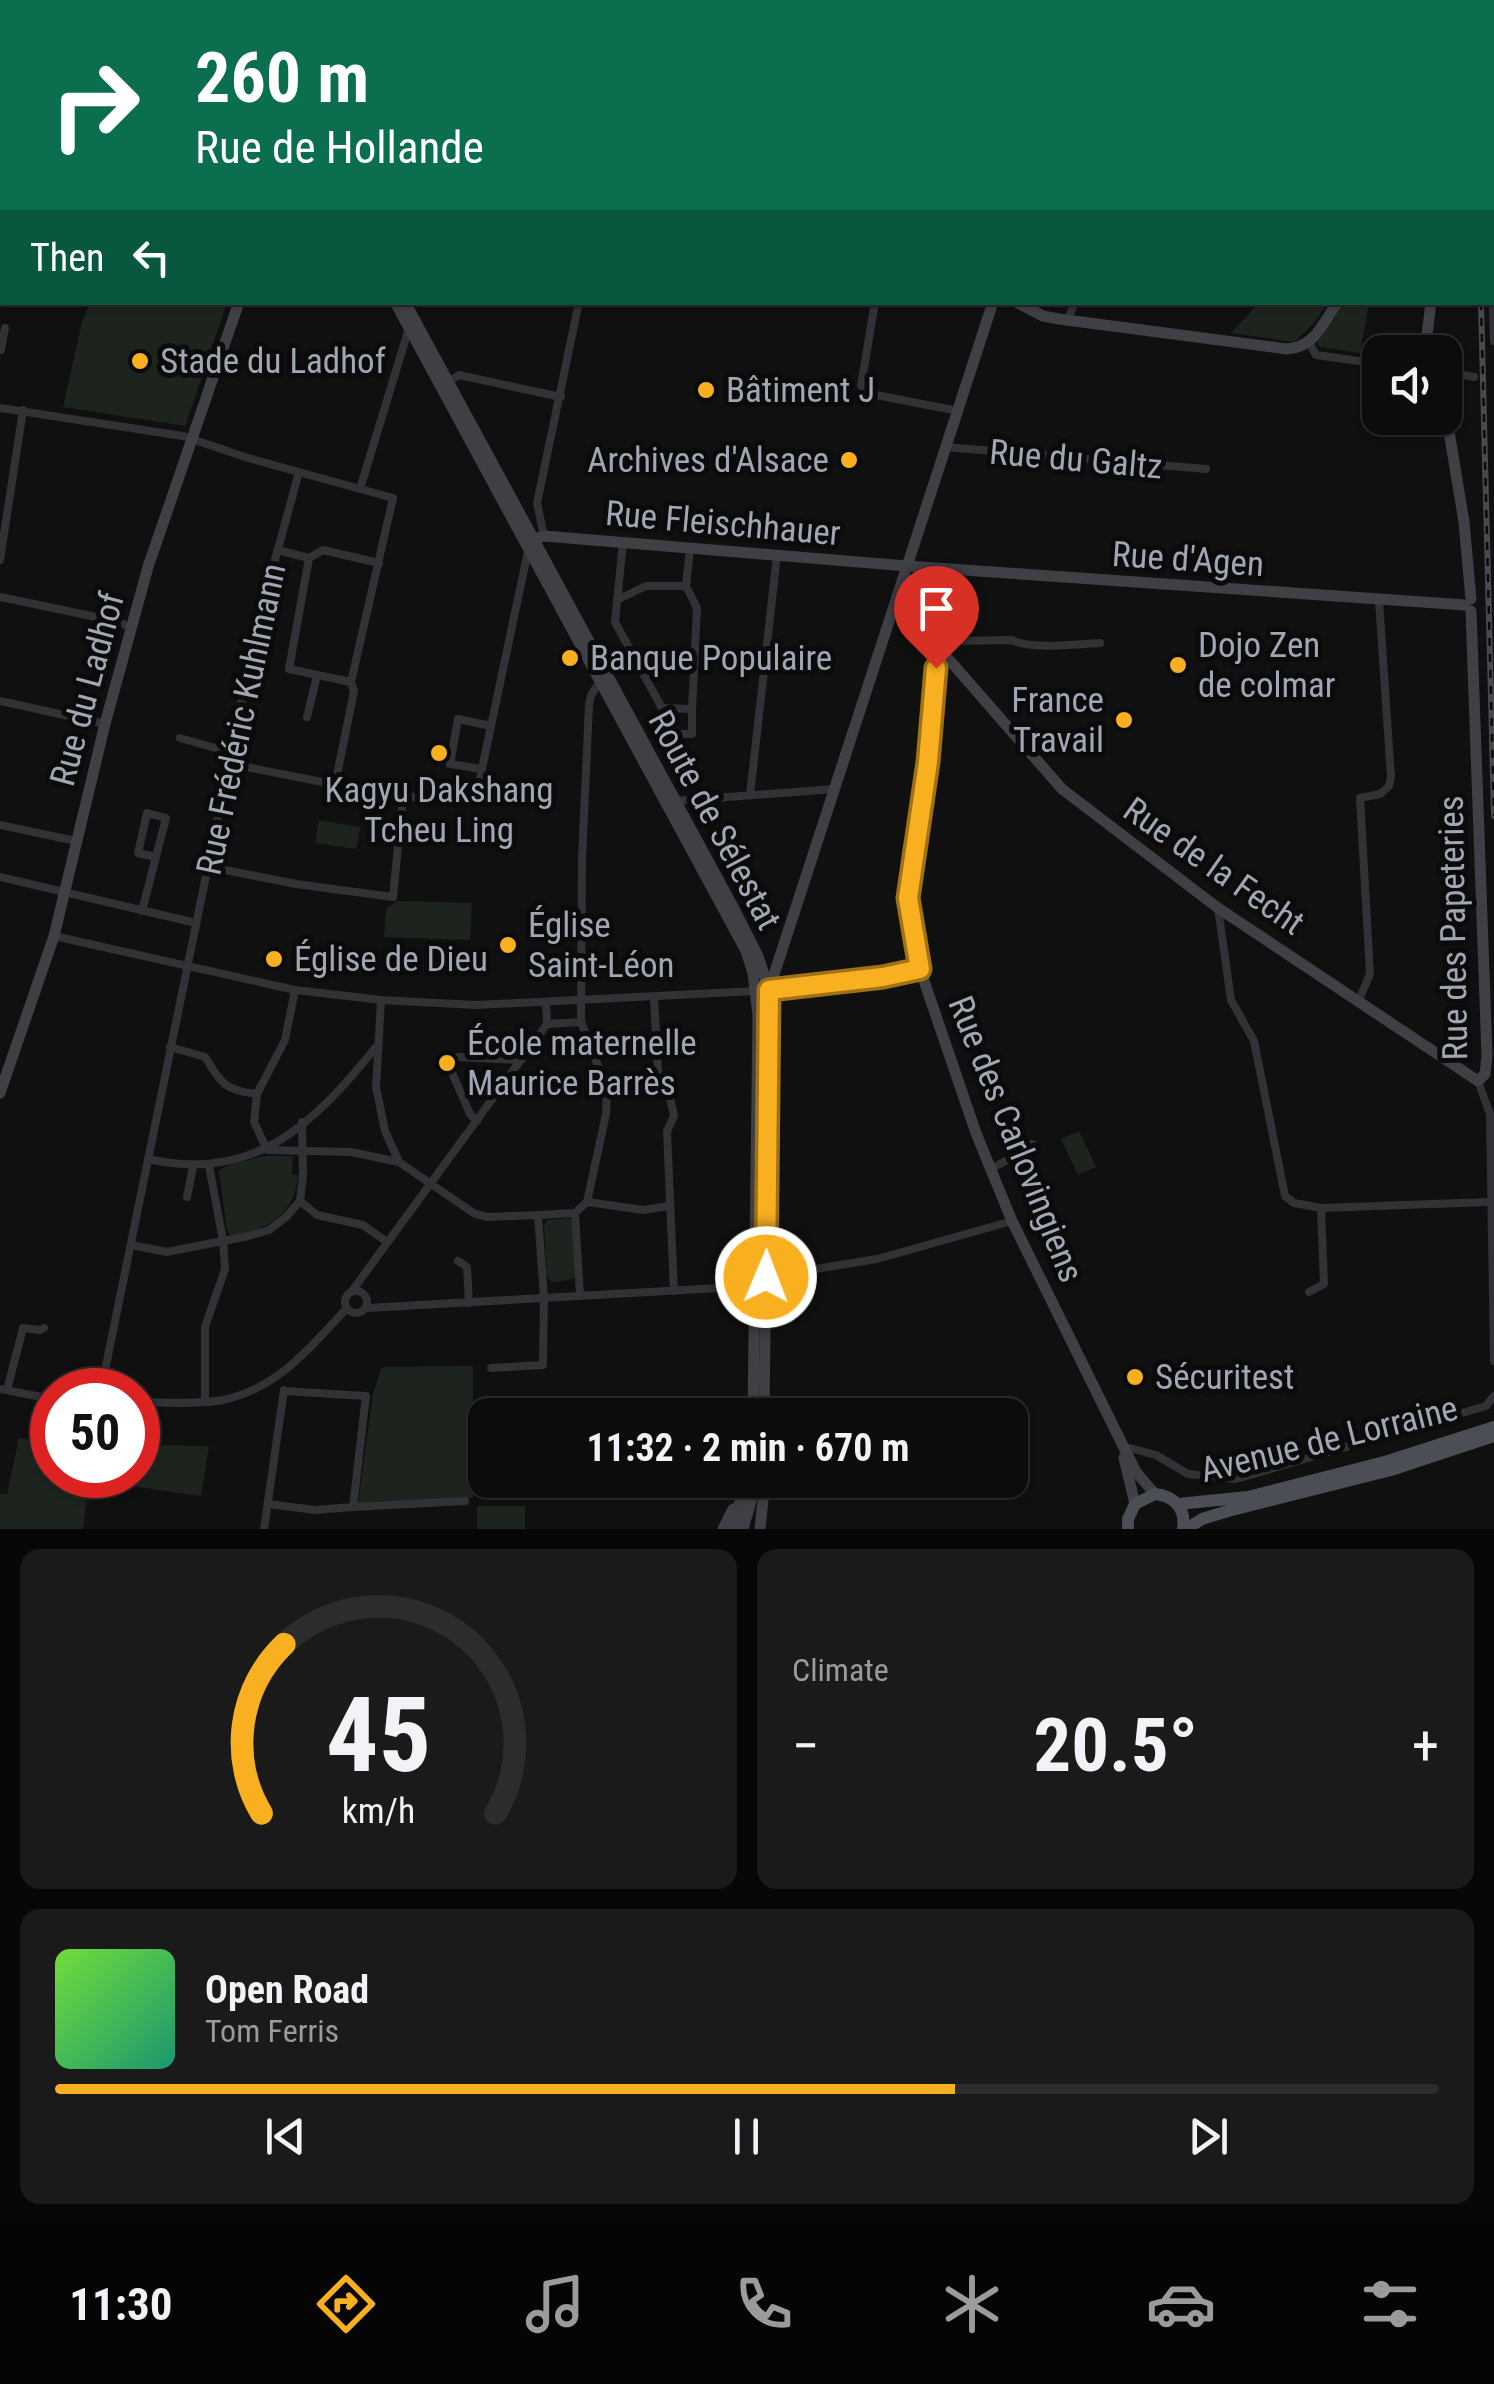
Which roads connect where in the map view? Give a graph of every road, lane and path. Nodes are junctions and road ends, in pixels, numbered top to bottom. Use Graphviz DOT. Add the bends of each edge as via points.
graph roads {
  1 [pos="238,305"];
  2 [pos="397,305"];
  3 [pos="406,305"];
  4 [pos="578,305"];
  5 [pos="876,305"];
  6 [pos="1074,305"];
  7 [pos="1336,305"];
  8 [pos="1432,305"];
  9 [pos="1493,305"];
  10 [pos="993,306"];
  11 [pos="1033,307"];
  12 [pos="1067,320"];
  13 [pos="412,326"];
  14 [pos="4,328"];
  15 [pos="1427,335"];
  16 [pos="1494,341"];
  17 [pos="1309,343"];
  18 [pos="0,353"];
  19 [pos="1362,361"];
  20 [pos="1462,375"];
  21 [pos="1474,377"];
  22 [pos="448,382"];
  23 [pos="560,397"];
  24 [pos="0,408"];
  25 [pos="23,410"];
  26 [pos="958,412"];
  27 [pos="1450,435"];
  28 [pos="193,438"];
  29 [pos="946,448"];
  30 [pos="1206,470"];
  31 [pos="299,472"];
  32 [pos="360,489"];
  33 [pos="4,513"];
  34 [pos="536,542"];
  35 [pos="623,542"];
  36 [pos="690,548"];
  37 [pos="277,550"];
  38 [pos="777,555"];
  39 [pos="309,558"];
  40 [pos="0,560"];
  41 [pos="379,564"];
  42 [pos="907,566"];
  43 [pos="902,584"];
  44 [pos="686,586"];
  45 [pos="0,597"];
  46 [pos="617,600"];
  47 [pos="1379,601"];
  48 [pos="1469,605"];
  49 [pos="130,628"];
  50 [pos="1100,643"];
  51 [pos="939,655"];
  52 [pos="317,676"];
  53 [pos="351,682"];
  54 [pos="604,685"];
  55 [pos="0,700"];
  56 [pos="662,708"];
  57 [pos="692,710"];
  58 [pos="307,718"];
  59 [pos="105,724"];
  60 [pos="491,726"];
  61 [pos="180,738"];
  62 [pos="233,753"];
  63 [pos="231,764"];
  64 [pos="482,770"];
  65 [pos="334,785"];
  66 [pos="834,789"];
  67 [pos="750,795"];
  68 [pos="404,796"];
  69 [pos="675,800"];
  70 [pos="0,826"];
  71 [pos="76,841"];
  72 [pos="156,857"];
  73 [pos="210,867"];
  74 [pos="0,877"];
  75 [pos="64,892"];
  76 [pos="1218,908"];
  77 [pos="142,910"];
  78 [pos="196,923"];
  79 [pos="54,936"];
  80 [pos="758,956"];
  81 [pos="778,958"];
  82 [pos="185,967"];
  83 [pos="920,969"];
  84 [pos="295,990"];
  85 [pos="763,991"];
  86 [pos="654,998"];
  87 [pos="381,1000"];
  88 [pos="1359,1000"];
  89 [pos="580,1001"];
  90 [pos="546,1002"];
  91 [pos="581,1022"];
  92 [pos="547,1024"];
  93 [pos="170,1047"];
  94 [pos="376,1048"];
  95 [pos="521,1060"];
  96 [pos="1478,1081"];
  97 [pos="659,1088"];
  98 [pos="608,1089"];
  99 [pos="0,1093"];
  100 [pos="257,1094"];
  101 [pos="477,1120"];
  102 [pos="302,1122"];
  103 [pos="1032,1144"];
  104 [pos="267,1150"];
  105 [pos="304,1152"];
  106 [pos="148,1159"];
  107 [pos="399,1162"];
  108 [pos="209,1166"];
  109 [pos="192,1167"];
  110 [pos="992,1168"];
  111 [pos="431,1184"];
  112 [pos="187,1197"];
  113 [pos="300,1201"];
  114 [pos="587,1202"];
  115 [pos="1489,1202"];
  116 [pos="668,1206"];
  117 [pos="1321,1208"];
  118 [pos="576,1213"];
  119 [pos="538,1215"];
  120 [pos="1012,1221"];
  121 [pos="224,1240"];
  122 [pos="387,1242"];
  123 [pos="130,1246"];
  124 [pos="458,1260"];
  125 [pos="761,1279"];
  126 [pos="352,1291"];
  127 [pos="674,1291"];
  128 [pos="1309,1292"];
  129 [pos="580,1296"];
  130 [pos="544,1298"];
  131 [pos="469,1303"];
  132 [pos="366,1308"];
  133 [pos="346,1309"];
  134 [pos="44,1328"];
  135 [pos="1494,1361"];
  136 [pos="106,1368"];
  137 [pos="491,1368"];
  138 [pos="278,1377"];
  139 [pos="3,1390"];
  140 [pos="284,1390"];
  141 [pos="30,1396"];
  142 [pos="1494,1396"];
  143 [pos="754,1398"];
  144 [pos="764,1398"];
  145 [pos="160,1402"];
  146 [pos="206,1402"];
  147 [pos="1490,1433"];
  148 [pos="1124,1443"];
  149 [pos="1147,1454"];
  150 [pos="1136,1472"];
  151 [pos="1155,1494"];
  152 [pos="741,1498"];
  153 [pos="754,1498"];
  154 [pos="761,1498"];
  155 [pos="466,1501"];
  156 [pos="268,1504"];
  157 [pos="1134,1504"];
  158 [pos="1178,1504"];
  159 [pos="353,1507"];
  160 [pos="1128,1524"];
  161 [pos="264,1529"];
  162 [pos="723,1529"];
  163 [pos="732,1529"];
  164 [pos="743,1529"];
  165 [pos="760,1529"];
  166 [pos="1112,1529"];
  167 [pos="1185,1529"];
  1 -- 28 [label="main road, Rue du Ladhof"];
  2 -- 13 [label="main road, Route de Sélestat"];
  3 -- 13 [label="main road, Route de Sélestat"];
  4 -- 23 [label="street"];
  5 -- 26 [label="street" via="866,394"];
  6 -- 12 [label="street"];
  7 -- 17 [label="main road"];
  8 -- 15 [label="main road"];
  9 -- 16 [label="street"];
  10 -- 26 [label="main road"];
  11 -- 12 [label="main road"];
  12 -- 17 [label="main road" via="1276,348"];
  13 -- 22 [label="main road, Route de Sélestat"];
  13 -- 32 [label="street"];
  13 -- 34 [label="main road, Route de Sélestat"];
  14 -- 18 [label="street"];
  17 -- 19 [label="street" via="1316,355"];
  20 -- 21 [label="street"];
  22 -- 23 [label="street" via="459,375"];
  22 -- 34 [label="main road, Route de Sélestat"];
  23 -- 34 [label="street" via="537,503"];
  24 -- 25 [label="street"];
  25 -- 28 [label="street"];
  25 -- 33 [label="street"];
  26 -- 29 [label="main road"];
  27 -- 48 [label="main road, Rue des Papeteries"];
  28 -- 31 [label="street"];
  28 -- 49 [label="main road, Rue du Ladhof"];
  29 -- 30 [label="street, Rue du Galtz"];
  29 -- 42 [label="main road"];
  31 -- 32 [label="street"];
  31 -- 37 [label="street, Rue Frédéric Kuhlmann"];
  32 -- 41 [label="street" via="394,498"];
  33 -- 40 [label="street"];
  34 -- 35 [label="main road, Rue Fleischhauer"];
  34 -- 54 [label="main road, Route de Sélestat"];
  34 -- 60 [label="street"];
  35 -- 36 [label="main road, Rue Fleischhauer"];
  35 -- 46 [label="street"];
  36 -- 38 [label="main road, Rue Fleischhauer"];
  36 -- 44 [label="street"];
  37 -- 39 [label="street"];
  37 -- 62 [label="street, Rue Frédéric Kuhlmann"];
  38 -- 42 [label="main road, Rue Fleischhauer"];
  38 -- 67 [label="street"];
  39 -- 41 [label="street" via="323,550"];
  39 -- 52 [label="street" via="289,669"];
  41 -- 53 [label="street"];
  42 -- 43 [label="main road"];
  42 -- 47 [label="main road, Rue d'Agen"];
  43 -- 51 [label="main road, Rue de la Fecht" via="914,589"];
  43 -- 66 [label="main road"];
  44 -- 46 [label="street" via="646,586"];
  44 -- 57 [label="street" via="697,608"];
  45 -- 49 [label="street"];
  46 -- 56 [label="street" via="615,622"];
  47 -- 48 [label="main road, Rue d'Agen"];
  47 -- 88 [label="street" via="1390,777 1380,794 1360,798 1370,974"];
  48 -- 96 [label="main road, Rue des Papeteries" via="1487,1056"];
  49 -- 59 [label="main road, Rue du Ladhof"];
  50 -- 51 [label="street" via="952,641"];
  51 -- 76 [label="main road, Rue de la Fecht" via="1062,789"];
  51 -- 83 [label="main road, Rue des Carlovingiens" via="908,898"];
  52 -- 53 [label="street"];
  52 -- 58 [label="street"];
  53 -- 65 [label="street"];
  54 -- 69 [label="main road, Route de Sélestat"];
  54 -- 85 [label="main road, Route de Sélestat"];
  54 -- 89 [label="street" via="589,705"];
  55 -- 59 [label="street"];
  56 -- 57 [label="street"];
  56 -- 57 [label="street" via="678,734 692,734"];
  59 -- 71 [label="main road, Rue du Ladhof"];
  60 -- 64 [label="street"];
  60 -- 64 [label="street" via="458,719 450,764"];
  61 -- 62 [label="street"];
  62 -- 63 [label="street, Rue Frédéric Kuhlmann"];
  63 -- 65 [label="street"];
  63 -- 73 [label="street, Rue Frédéric Kuhlmann"];
  64 -- 68 [label="street" via="475,802"];
  65 -- 68 [label="street"];
  66 -- 67 [label="street"];
  66 -- 81 [label="main road"];
  67 -- 69 [label="street"];
  68 -- 73 [label="street" via="393,897"];
  69 -- 80 [label="main road, Route de Sélestat"];
  70 -- 71 [label="street"];
  71 -- 75 [label="main road, Rue du Ladhof"];
  72 -- 72 [label="street" via="166,818 147,813 138,853"];
  72 -- 77 [label="street"];
  73 -- 78 [label="street, Rue Frédéric Kuhlmann"];
  74 -- 75 [label="street"];
  75 -- 77 [label="street"];
  75 -- 79 [label="main road, Rue du Ladhof"];
  76 -- 88 [label="main road, Rue de la Fecht"];
  76 -- 117 [label="street" via="1231,1000 1254,1040 1280,1188 1294,1204"];
  77 -- 78 [label="street"];
  78 -- 82 [label="street, Rue Frédéric Kuhlmann"];
  79 -- 82 [label="street"];
  79 -- 99 [label="main road, Rue du Ladhof"];
  80 -- 81 [label="main road"];
  80 -- 85 [label="main road, Route de Sélestat"];
  81 -- 85 [label="main road"];
  82 -- 84 [label="street"];
  82 -- 93 [label="street, Rue Frédéric Kuhlmann"];
  83 -- 85 [label="main road"];
  83 -- 110 [label="main road, Rue des Carlovingiens"];
  84 -- 87 [label="street"];
  84 -- 100 [label="street" via="285,1040"];
  85 -- 86 [label="street"];
  85 -- 125 [label="main road"];
  86 -- 89 [label="street"];
  86 -- 97 [label="street"];
  87 -- 90 [label="street"];
  87 -- 94 [label="street"];
  88 -- 96 [label="main road, Rue de la Fecht"];
  89 -- 90 [label="street"];
  89 -- 91 [label="street"];
  90 -- 92 [label="street"];
  91 -- 92 [label="street"];
  91 -- 98 [label="street"];
  92 -- 95 [label="street"];
  93 -- 100 [label="street" via="205,1057 234,1091"];
  93 -- 106 [label="street, Rue Frédéric Kuhlmann"];
  94 -- 102 [label="street"];
  94 -- 107 [label="street" via="378,1103"];
  95 -- 101 [label="street"];
  95 -- 101 [label="street" via="451,1062"];
  96 -- 115 [label="street, Rue des Papeteries" via="1490,1114"];
  97 -- 98 [label="street"];
  97 -- 116 [label="street" via="669,1093 674,1116 667,1131"];
  98 -- 114 [label="street"];
  100 -- 104 [label="street" via="254,1122"];
  101 -- 111 [label="street"];
  102 -- 104 [label="street"];
  102 -- 105 [label="street"];
  103 -- 110 [label="street"];
  104 -- 105 [label="street"];
  104 -- 108 [label="street"];
  105 -- 107 [label="street"];
  105 -- 113 [label="street"];
  106 -- 109 [label="street"];
  106 -- 123 [label="street, Rue Frédéric Kuhlmann"];
  107 -- 111 [label="street"];
  108 -- 109 [label="street"];
  108 -- 121 [label="street"];
  109 -- 112 [label="street"];
  110 -- 120 [label="main road, Rue des Carlovingiens"];
  111 -- 119 [label="street" via="475,1214"];
  111 -- 122 [label="street"];
  113 -- 121 [label="street" via="269,1230"];
  113 -- 122 [label="street"];
  114 -- 116 [label="street" via="644,1210"];
  114 -- 118 [label="street"];
  115 -- 117 [label="street"];
  115 -- 135 [label="street, Rue des Papeteries"];
  116 -- 127 [label="street"];
  117 -- 128 [label="street" via="1324,1284"];
  118 -- 119 [label="street"];
  118 -- 129 [label="street"];
  119 -- 130 [label="street"];
  120 -- 125 [label="street" via="877,1259"];
  120 -- 148 [label="main road, Rue des Carlovingiens"];
  121 -- 123 [label="street" via="167,1252"];
  121 -- 146 [label="street" via="226,1269 205,1326"];
  122 -- 126 [label="street"];
  123 -- 136 [label="street, Rue Frédéric Kuhlmann"];
  124 -- 131 [label="street" via="467,1268"];
  125 -- 127 [label="street"];
  125 -- 143 [label="main road"];
  125 -- 144 [label="main road"];
  126 -- 132 [label="street" via="366,1297"];
  126 -- 133 [label="street" via="344,1299"];
  127 -- 129 [label="street"];
  129 -- 130 [label="street"];
  130 -- 131 [label="street"];
  130 -- 137 [label="street" via="543,1365"];
  131 -- 132 [label="street"];
  132 -- 133 [label="street" via="358,1314"];
  133 -- 138 [label="street"];
  134 -- 139 [label="street" via="23,1328"];
  138 -- 140 [label="street"];
  138 -- 146 [label="street"];
  139 -- 141 [label="street"];
  140 -- 156 [label="street"];
  140 -- 159 [label="street" via="366,1396"];
  142 -- 149 [label="street" via="1474,1410 1236,1479 1188,1474"];
  145 -- 146 [label="street"];
  147 -- 158 [label="main road, Avenue de Lorraine" via="1248,1497"];
  147 -- 167 [label="main road, Avenue de Lorraine" via="1391,1470 1215,1515"];
  148 -- 149 [label="street"];
  148 -- 150 [label="main road, Rue des Carlovingiens"];
  148 -- 157 [label="main road, Rue des Carlovingiens"];
  149 -- 150 [label="street"];
  150 -- 151 [label="main road, Rue des Carlovingiens"];
  151 -- 157 [label="main road"];
  151 -- 158 [label="main road"];
  152 -- 162 [label="main road"];
  152 -- 163 [label="main road"];
  153 -- 164 [label="main road"];
  154 -- 165 [label="main road"];
  155 -- 159 [label="street"];
  156 -- 159 [label="street"];
  156 -- 161 [label="street"];
  157 -- 160 [label="main road"];
  158 -- 167 [label="main road"];
  160 -- 166 [label="main road"];
}
